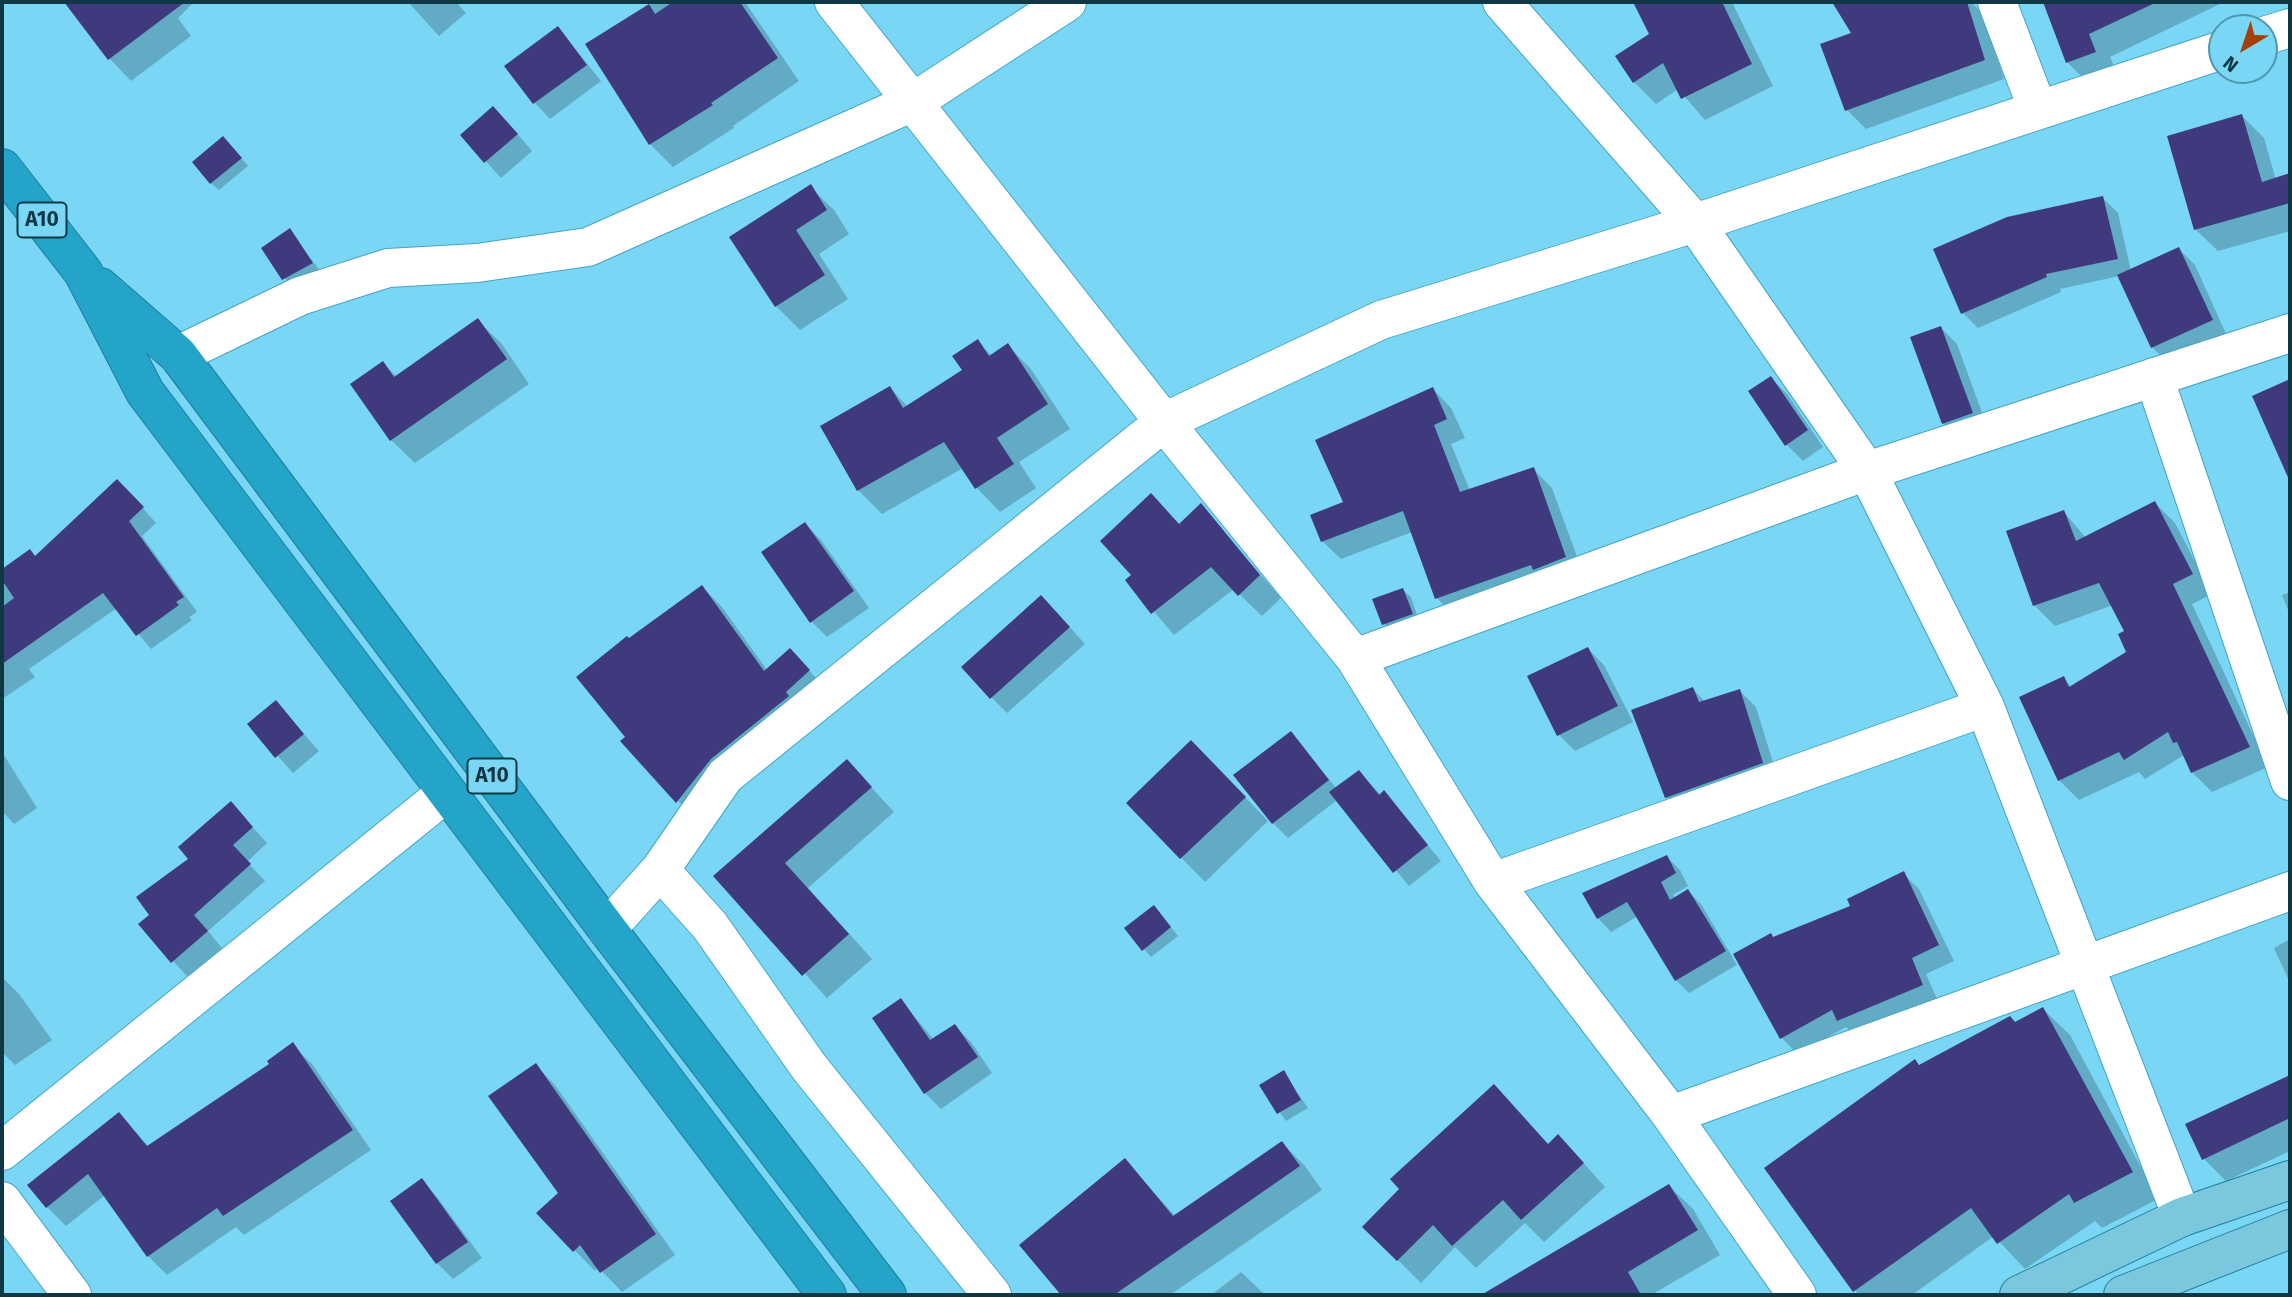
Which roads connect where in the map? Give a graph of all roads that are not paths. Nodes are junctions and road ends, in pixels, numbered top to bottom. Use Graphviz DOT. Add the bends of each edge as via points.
graph roads {
  1 [pos="834,2"];
  2 [pos="1067,2"];
  3 [pos="1502,2"];
  4 [pos="1997,2"];
  5 [pos="2208,55"];
  6 [pos="913,102"];
  7 [pos="2038,110"];
  8 [pos="2,167"];
  9 [pos="1695,223"];
  10 [pos="83,272"];
  11 [pos="2290,332"];
  12 [pos="178,355"];
  13 [pos="2154,377"];
  14 [pos="1164,422"];
  15 [pos="1867,471"];
  16 [pos="1355,658"];
  17 [pos="1984,707"];
  18 [pos="2290,781"];
  19 [pos="446,793"];
  20 [pos="660,870"];
  21 [pos="1493,882"];
  22 [pos="2290,891"];
  23 [pos="607,929"];
  24 [pos="2085,964"];
  25 [pos="1671,1115"];
  26 [pos="2,1151"];
  27 [pos="2290,1180"];
  28 [pos="2,1201"];
  29 [pos="2182,1217"];
  30 [pos="2289,1234"];
  31 [pos="72,1295"];
  32 [pos="827,1295"];
  33 [pos="887,1295"];
  34 [pos="992,1295"];
  35 [pos="1797,1295"];
  36 [pos="2019,1295"];
  37 [pos="2123,1295"];
  1 -- 6 [label="street"];
  2 -- 6 [label="street"];
  3 -- 9 [label="street"];
  4 -- 7 [label="street"];
  5 -- 7 [label="street"];
  6 -- 12 [label="street" via="588,247 477,263 388,268 300,296"];
  6 -- 14 [label="street"];
  7 -- 9 [label="street"];
  8 -- 10 [label="highway, A10"];
  9 -- 14 [label="street" via="1381,320"];
  9 -- 15 [label="street"];
  10 -- 12 [label="highway, A10"];
  10 -- 19 [label="highway, A10" via="145,392"];
  11 -- 13 [label="street"];
  12 -- 23 [label="highway, A10"];
  13 -- 15 [label="street"];
  13 -- 18 [label="street"];
  14 -- 16 [label="street"];
  14 -- 20 [label="street" via="725,776"];
  15 -- 16 [label="street"];
  15 -- 17 [label="street"];
  16 -- 21 [label="street"];
  17 -- 21 [label="street"];
  17 -- 24 [label="street"];
  19 -- 26 [label="street"];
  19 -- 32 [label="highway, A10"];
  20 -- 23 [label="street"];
  20 -- 34 [label="street" via="710,926 809,1067"];
  21 -- 25 [label="street"];
  22 -- 24 [label="street"];
  23 -- 33 [label="highway, A10"];
  24 -- 25 [label="street"];
  24 -- 29 [label="street"];
  25 -- 35 [label="street"];
  27 -- 29 [label="main road"];
  28 -- 31 [label="street"];
  29 -- 36 [label="main road"];
  30 -- 37 [label="main road"];
}
